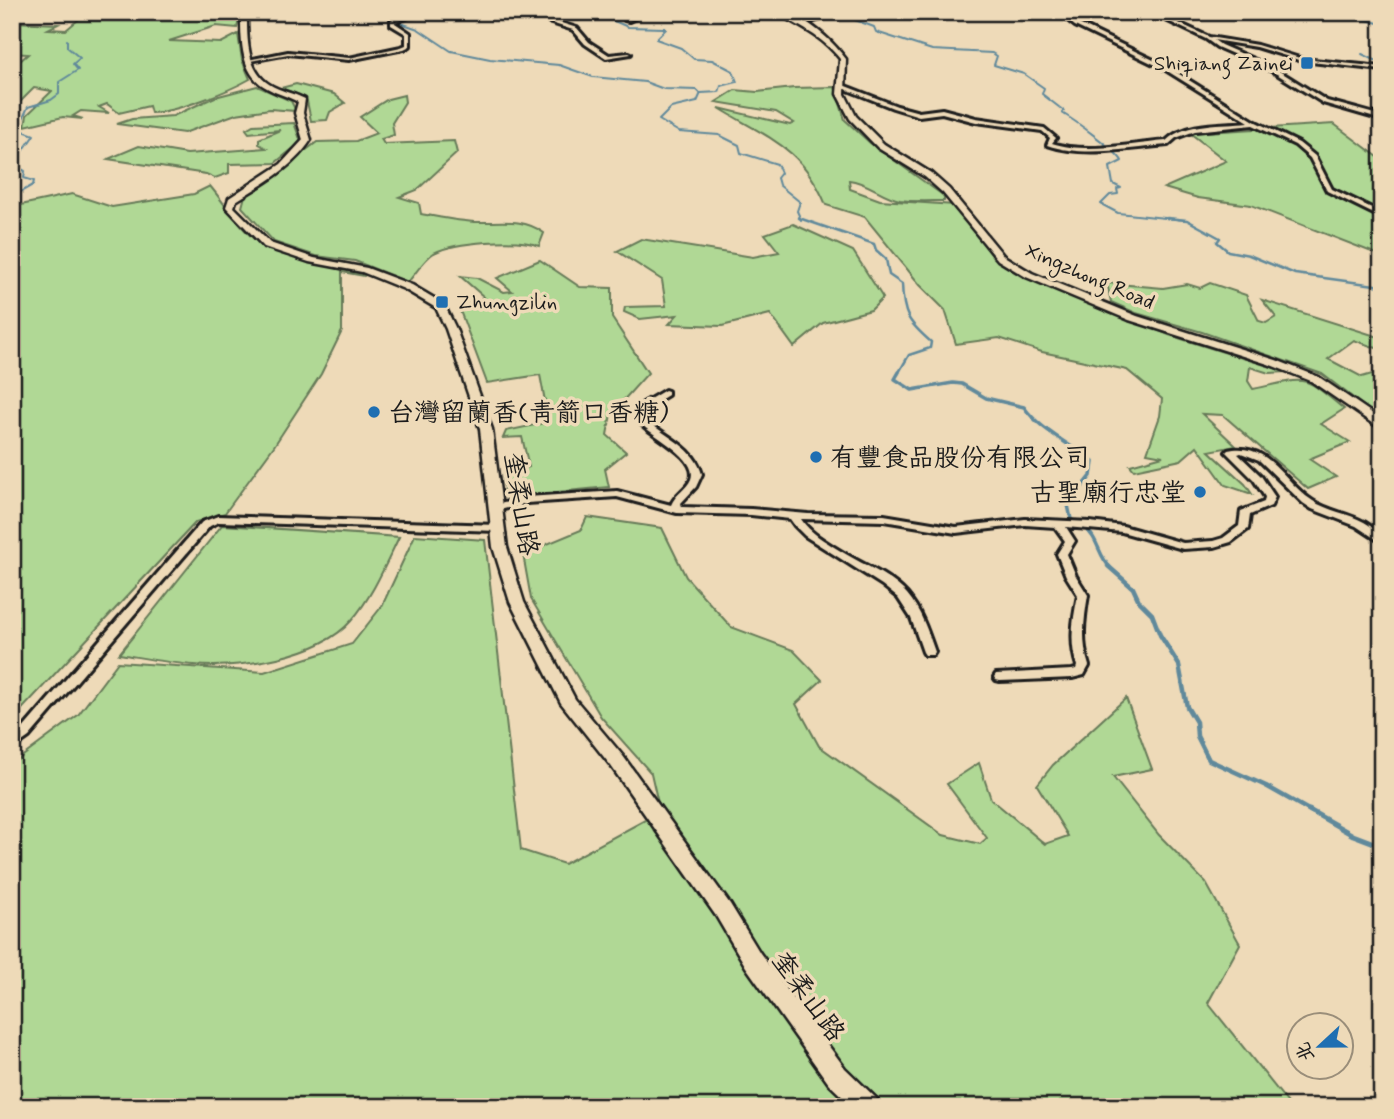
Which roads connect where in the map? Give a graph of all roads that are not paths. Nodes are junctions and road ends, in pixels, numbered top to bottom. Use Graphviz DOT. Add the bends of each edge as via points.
graph roads {
  1 [pos="244,12"];
  2 [pos="444,12"];
  3 [pos="541,12"];
  4 [pos="645,12"];
  5 [pos="777,12"];
  6 [pos="819,12"];
  7 [pos="1059,12"];
  8 [pos="1151,12"];
  9 [pos="1371,12"];
  10 [pos="1382,17"];
  11 [pos="627,20"];
  12 [pos="802,23"];
  13 [pos="1208,38"];
  14 [pos="629,54"];
  15 [pos="250,60"];
  16 [pos="1381,69"];
  17 [pos="841,86"];
  18 [pos="1382,118"];
  19 [pos="1254,123"];
  20 [pos="1382,216"];
  21 [pos="665,393"];
  22 [pos="1382,426"];
  23 [pos="496,508"];
  24 [pos="677,510"];
  25 [pos="794,516"];
  26 [pos="1063,523"];
  27 [pos="498,528"];
  28 [pos="1382,540"];
  29 [pos="929,652"];
  30 [pos="1000,677"];
  31 [pos="12,744"];
  32 [pos="869,1107"];
  1 -- 15 [label="street, 奎柔山路" via="245,50"];
  2 -- 15 [label="street" via="393,21 408,33 408,46 402,48 349,59 288,53"];
  3 -- 14 [label="street" via="553,22 575,29 607,57"];
  4 -- 11 [label="street"];
  5 -- 12 [label="street"];
  6 -- 12 [label="street" via="819,18"];
  7 -- 19 [label="street" via="1166,68"];
  8 -- 13 [label="street"];
  9 -- 10 [label="street"];
  12 -- 17 [label="street, Xingzhong Road" via="832,44 844,59"];
  13 -- 16 [label="street" via="1302,60"];
  13 -- 18 [label="street" via="1274,70 1325,102"];
  15 -- 23 [label="street, 奎柔山路" via="253,73 265,85 302,102 299,113 307,140 276,171 232,200 230,207 267,245 363,270 408,286 440,306 486,429"];
  17 -- 19 [label="street" via="919,114 942,111 1044,130 1054,138 1049,144 1061,148 1168,143 1185,131"];
  17 -- 22 [label="street, Xingzhong Road" via="853,117 866,132 937,183 1001,258 1029,275 1133,318 1315,379"];
  19 -- 20 [label="street" via="1313,157 1329,190"];
  21 -- 24 [label="street" via="646,405 644,423 691,459 696,470 695,482 676,503"];
  23 -- 24 [label="street" via="517,501 600,494 633,497"];
  23 -- 27 [label="street, 奎柔山路"];
  24 -- 25 [label="street"];
  25 -- 26 [label="street" via="893,518 956,530"];
  25 -- 29 [label="street" via="797,524 816,538 896,589 921,627"];
  26 -- 28 [label="street" via="1124,529 1184,546 1227,540 1244,527 1245,513 1268,504 1270,497 1231,452 1242,450 1262,458 1316,507 1360,524"];
  26 -- 30 [label="street" via="1070,541 1062,554 1064,564 1083,595 1078,621 1083,666 1072,674"];
  27 -- 31 [label="street" via="218,519 206,524"];
  27 -- 32 [label="street, 奎柔山路" via="517,602 569,704 617,761 837,1076"];
}
